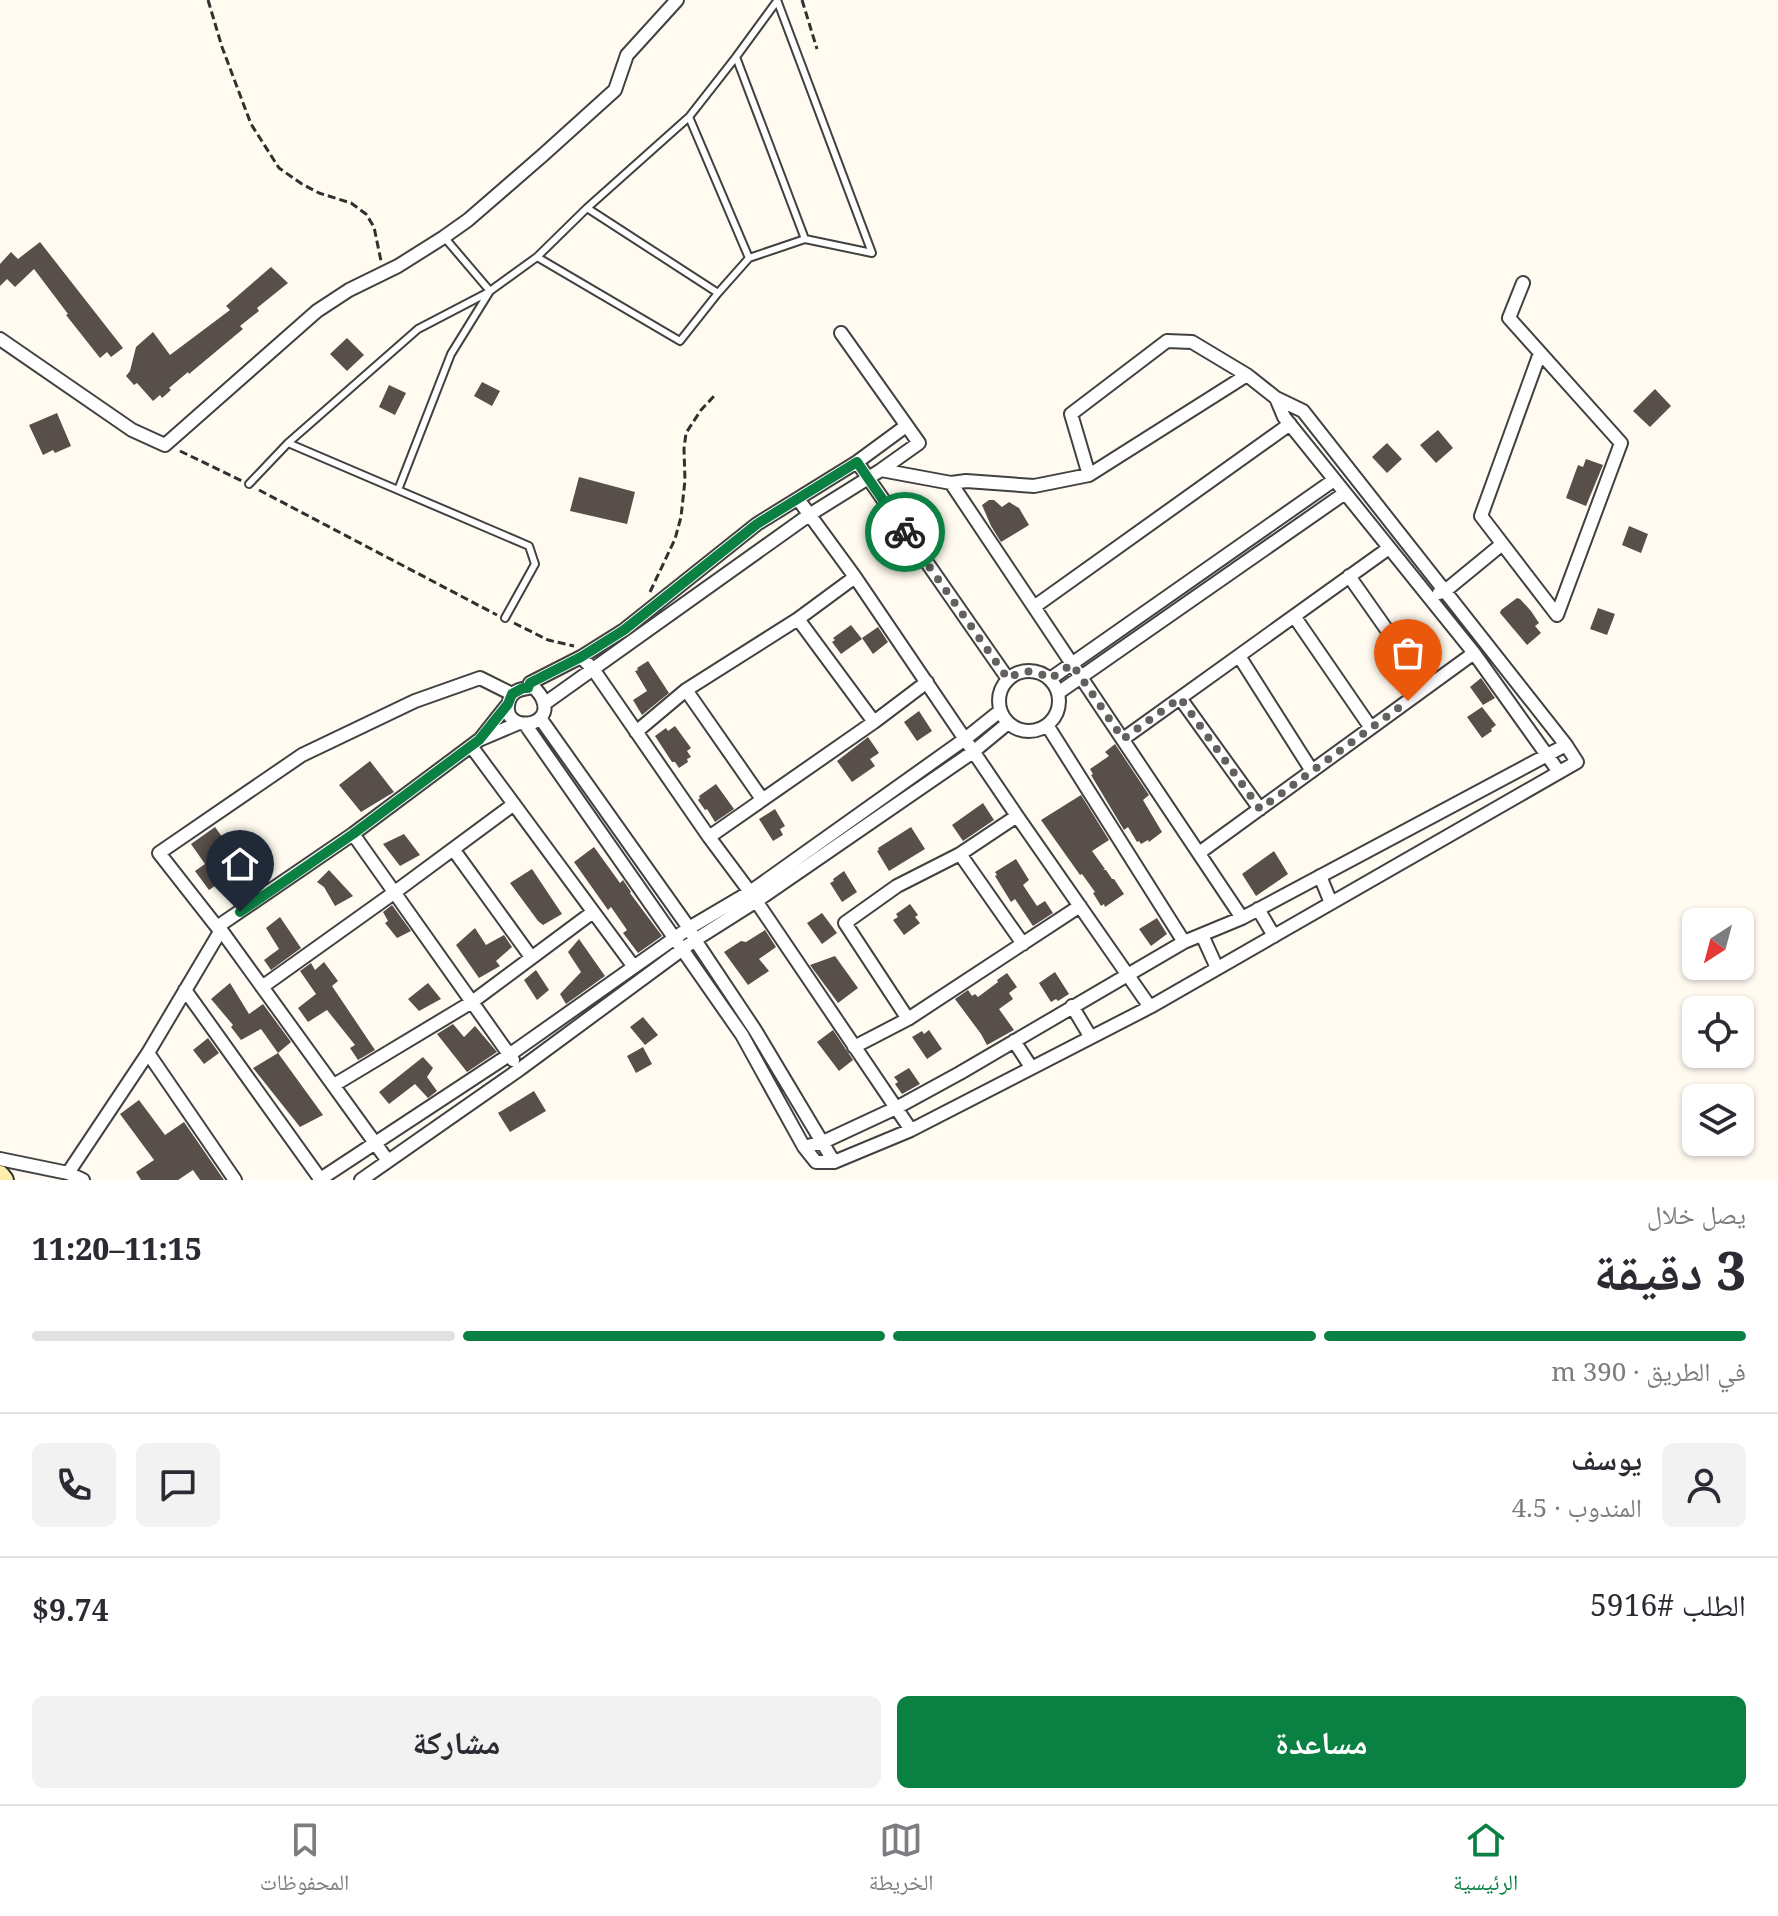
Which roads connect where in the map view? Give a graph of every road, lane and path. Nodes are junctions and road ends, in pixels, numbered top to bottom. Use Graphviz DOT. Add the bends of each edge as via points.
graph roads {
  1 [pos="208,0"];
  2 [pos="677,0"];
  3 [pos="802,0"];
  4 [pos="777,1"];
  5 [pos="817,49"];
  6 [pos="736,57"];
  7 [pos="689,117"];
  8 [pos="587,208"];
  9 [pos="444,237"];
  10 [pos="805,239"];
  11 [pos="537,257"];
  12 [pos="749,258"];
  13 [pos="383,273"];
  14 [pos="1523,283"];
  15 [pos="490,291"];
  16 [pos="718,293"];
  17 [pos="841,333"];
  18 [pos="0,339"];
  19 [pos="1540,353"];
  20 [pos="1247,375"];
  21 [pos="716,394"];
  22 [pos="1276,398"];
  23 [pos="1290,424"];
  24 [pos="906,426"];
  25 [pos="288,443"];
  26 [pos="165,445"];
  27 [pos="857,462"];
  28 [pos="881,470"];
  29 [pos="1089,475"];
  30 [pos="867,479"];
  31 [pos="1334,480"];
  32 [pos="951,483"];
  33 [pos="249,484"];
  34 [pos="398,490"];
  35 [pos="1345,493"];
  36 [pos="798,499"];
  37 [pos="809,515"];
  38 [pos="1501,545"];
  39 [pos="1389,548"];
  40 [pos="1349,576"];
  41 [pos="855,577"];
  42 [pos="1445,591"];
  43 [pos="650,593"];
  44 [pos="1429,597"];
  45 [pos="1034,607"];
  46 [pos="1294,616"];
  47 [pos="505,618"];
  48 [pos="798,619"];
  49 [pos="582,651"];
  50 [pos="1474,653"];
  51 [pos="1239,656"];
  52 [pos="1072,664"];
  53 [pos="593,669"];
  54 [pos="1081,677"];
  55 [pos="1008,679"];
  56 [pos="1050,679"];
  57 [pos="927,682"];
  58 [pos="530,683"];
  59 [pos="1427,687"];
  60 [pos="686,690"];
  61 [pos="1058,693"];
  62 [pos="1180,698"];
  63 [pos="510,699"];
  64 [pos="542,711"];
  65 [pos="1000,711"];
  66 [pos="874,722"];
  67 [pos="1008,723"];
  68 [pos="522,724"];
  69 [pos="1047,725"];
  70 [pos="1371,728"];
  71 [pos="636,732"];
  72 [pos="965,739"];
  73 [pos="1123,739"];
  74 [pos="475,743"];
  75 [pos="1566,745"];
  76 [pos="973,752"];
  77 [pos="1547,755"];
  78 [pos="1312,771"];
  79 [pos="1559,772"];
  80 [pos="762,799"];
  81 [pos="514,804"];
  82 [pos="1260,809"];
  83 [pos="1435,815"];
  84 [pos="1017,816"];
  85 [pos="353,834"];
  86 [pos="709,837"];
  87 [pos="1446,837"];
  88 [pos="1378,845"];
  89 [pos="453,849"];
  90 [pos="1199,853"];
  91 [pos="960,854"];
  92 [pos="1391,868"];
  93 [pos="1320,876"];
  94 [pos="395,892"];
  95 [pos="753,897"];
  96 [pos="1331,903"];
  97 [pos="1080,906"];
  98 [pos="1258,909"];
  99 [pos="593,912"];
  100 [pos="1242,918"];
  101 [pos="689,928"];
  102 [pos="219,929"];
  103 [pos="1202,935"];
  104 [pos="1274,936"];
  105 [pos="675,938"];
  106 [pos="695,940"];
  107 [pos="1184,942"];
  108 [pos="1023,944"];
  109 [pos="683,950"];
  110 [pos="531,957"];
  111 [pos="634,967"];
  112 [pos="1217,968"];
  113 [pos="1127,974"];
  114 [pos="262,987"];
  115 [pos="185,990"];
  116 [pos="472,1002"];
  117 [pos="1072,1006"];
  118 [pos="1150,1007"];
  119 [pos="908,1019"];
  120 [pos="1090,1036"];
  121 [pos="1014,1041"];
  122 [pos="854,1047"];
  123 [pos="148,1053"];
  124 [pos="509,1055"];
  125 [pos="1031,1067"];
  126 [pos="520,1069"];
  127 [pos="960,1073"];
  128 [pos="334,1085"];
  129 [pos="974,1096"];
  130 [pos="896,1108"];
  131 [pos="911,1130"];
  132 [pos="823,1142"];
  133 [pos="376,1143"];
  134 [pos="804,1147"];
  135 [pos="0,1159"];
  136 [pos="388,1161"];
  137 [pos="834,1162"];
  138 [pos="68,1173"];
  139 [pos="0,1175"];
  140 [pos="4,1180"];
  141 [pos="83,1180"];
  142 [pos="235,1180"];
  143 [pos="320,1180"];
  144 [pos="361,1180"];
  1 -- 13 [label="path" via="251,124 279,168 366,214 374,227"];
  2 -- 9 [label="street" via="627,55 615,90"];
  3 -- 5 [label="path"];
  4 -- 6 [label="lane"];
  4 -- 10 [label="lane" via="872,253"];
  6 -- 7 [label="lane"];
  6 -- 10 [label="lane"];
  7 -- 8 [label="lane"];
  7 -- 12 [label="lane"];
  8 -- 11 [label="lane"];
  8 -- 16 [label="lane"];
  9 -- 13 [label="street"];
  9 -- 15 [label="lane"];
  10 -- 12 [label="lane"];
  11 -- 15 [label="lane"];
  11 -- 16 [label="lane" via="680,341"];
  12 -- 16 [label="lane"];
  13 -- 26 [label="street" via="306,319"];
  14 -- 19 [label="street" via="1509,318"];
  15 -- 25 [label="lane" via="418,329"];
  15 -- 34 [label="lane" via="451,354"];
  17 -- 24 [label="street"];
  18 -- 26 [label="street" via="132,430"];
  19 -- 38 [label="street" via="1481,516"];
  19 -- 38 [label="street" via="1621,443 1557,615"];
  20 -- 22 [label="street"];
  20 -- 29 [label="street"];
  20 -- 29 [label="street" via="1192,342 1167,341 1071,414"];
  21 -- 43 [label="path" via="686,433 681,517"];
  22 -- 23 [label="street"];
  22 -- 42 [label="street" via="1303,411"];
  23 -- 31 [label="street"];
  23 -- 45 [label="street"];
  24 -- 27 [label="street"];
  24 -- 28 [label="street" via="919,443"];
  25 -- 33 [label="lane"];
  25 -- 34 [label="lane"];
  26 -- 33 [label="path"];
  27 -- 30 [label="street"];
  27 -- 36 [label="street"];
  28 -- 30 [label="street"];
  28 -- 32 [label="street"];
  29 -- 32 [label="street" via="1034,486"];
  30 -- 37 [label="street"];
  30 -- 55 [label="street"];
  31 -- 35 [label="street"];
  31 -- 52 [label="street"];
  32 -- 45 [label="street"];
  33 -- 47 [label="path"];
  34 -- 47 [label="lane" via="529,546 535,564"];
  35 -- 39 [label="street"];
  35 -- 54 [label="street"];
  36 -- 37 [label="street"];
  36 -- 49 [label="street" via="757,524 624,630"];
  37 -- 41 [label="street"];
  37 -- 53 [label="street"];
  38 -- 42 [label="street"];
  39 -- 40 [label="street"];
  39 -- 44 [label="street"];
  40 -- 46 [label="street"];
  40 -- 59 [label="street"];
  41 -- 48 [label="street"];
  41 -- 57 [label="street"];
  42 -- 44 [label="street"];
  42 -- 75 [label="street"];
  44 -- 50 [label="street"];
  45 -- 52 [label="street"];
  46 -- 51 [label="street"];
  46 -- 70 [label="street"];
  47 -- 49 [label="path"];
  48 -- 60 [label="street"];
  48 -- 66 [label="street"];
  49 -- 53 [label="street"];
  49 -- 58 [label="street"];
  50 -- 59 [label="street"];
  50 -- 77 [label="street"];
  51 -- 62 [label="street"];
  51 -- 78 [label="street"];
  52 -- 54 [label="street"];
  52 -- 56 [label="street"];
  53 -- 64 [label="street"];
  53 -- 71 [label="street"];
  54 -- 61 [label="street"];
  54 -- 73 [label="street"];
  55 -- 56 [label="street" via="1034,671"];
  55 -- 65 [label="street"];
  56 -- 61 [label="street"];
  57 -- 66 [label="street"];
  57 -- 72 [label="street"];
  58 -- 63 [label="street"];
  58 -- 64 [label="street" via="542,698"];
  59 -- 70 [label="street"];
  60 -- 71 [label="street"];
  60 -- 80 [label="street"];
  61 -- 69 [label="street" via="1059,705"];
  62 -- 73 [label="street"];
  62 -- 82 [label="street"];
  63 -- 68 [label="street" via="510,716"];
  63 -- 74 [label="street"];
  63 -- 102 [label="street" via="480,678 415,701 302,755 159,853"];
  64 -- 68 [label="street" via="536,721"];
  64 -- 101 [label="street"];
  65 -- 67 [label="street"];
  65 -- 72 [label="street"];
  66 -- 80 [label="street"];
  67 -- 69 [label="street" via="1027,731"];
  67 -- 76 [label="street"];
  68 -- 74 [label="street"];
  68 -- 105 [label="street"];
  69 -- 107 [label="street"];
  70 -- 78 [label="street"];
  71 -- 86 [label="street"];
  72 -- 76 [label="street"];
  72 -- 95 [label="street"];
  73 -- 90 [label="street"];
  74 -- 81 [label="street"];
  74 -- 85 [label="street"];
  75 -- 77 [label="street"];
  75 -- 79 [label="street" via="1577,762"];
  76 -- 84 [label="street"];
  76 -- 95 [label="street"];
  77 -- 79 [label="street"];
  77 -- 83 [label="street"];
  78 -- 82 [label="street"];
  79 -- 87 [label="street"];
  80 -- 86 [label="street"];
  81 -- 89 [label="street"];
  81 -- 99 [label="street"];
  82 -- 90 [label="street"];
  83 -- 87 [label="street"];
  83 -- 88 [label="street"];
  84 -- 91 [label="street"];
  84 -- 97 [label="street"];
  85 -- 94 [label="street"];
  85 -- 102 [label="street"];
  86 -- 95 [label="street"];
  87 -- 92 [label="street"];
  88 -- 92 [label="street"];
  88 -- 93 [label="street"];
  89 -- 94 [label="street"];
  89 -- 110 [label="street"];
  90 -- 100 [label="street"];
  91 -- 108 [label="street"];
  91 -- 119 [label="street" via="897,886 845,923"];
  92 -- 96 [label="street"];
  93 -- 96 [label="street"];
  93 -- 98 [label="street"];
  94 -- 114 [label="street"];
  94 -- 116 [label="street"];
  95 -- 101 [label="street"];
  95 -- 106 [label="street"];
  95 -- 122 [label="street"];
  96 -- 104 [label="street"];
  97 -- 108 [label="street"];
  97 -- 113 [label="street"];
  98 -- 100 [label="street"];
  98 -- 104 [label="street"];
  99 -- 110 [label="street"];
  99 -- 111 [label="street"];
  100 -- 103 [label="street"];
  101 -- 105 [label="street"];
  101 -- 106 [label="street"];
  102 -- 114 [label="street"];
  102 -- 115 [label="street"];
  103 -- 107 [label="street"];
  103 -- 112 [label="street"];
  104 -- 112 [label="street"];
  105 -- 109 [label="street"];
  105 -- 111 [label="street"];
  106 -- 109 [label="street"];
  106 -- 132 [label="street"];
  107 -- 113 [label="street"];
  108 -- 119 [label="street"];
  109 -- 126 [label="street"];
  109 -- 134 [label="street" via="742,1035"];
  110 -- 116 [label="street"];
  111 -- 124 [label="street"];
  112 -- 118 [label="street"];
  113 -- 117 [label="street"];
  113 -- 118 [label="street"];
  114 -- 128 [label="street"];
  115 -- 123 [label="street"];
  115 -- 143 [label="street"];
  116 -- 124 [label="street"];
  116 -- 128 [label="street"];
  117 -- 120 [label="street"];
  117 -- 121 [label="street"];
  118 -- 120 [label="street"];
  119 -- 122 [label="street"];
  120 -- 125 [label="street"];
  121 -- 125 [label="street"];
  121 -- 127 [label="street"];
  122 -- 130 [label="street"];
  123 -- 138 [label="street"];
  123 -- 142 [label="street"];
  124 -- 126 [label="street"];
  124 -- 133 [label="street"];
  125 -- 129 [label="street"];
  126 -- 136 [label="street"];
  127 -- 129 [label="street"];
  127 -- 130 [label="street"];
  128 -- 133 [label="street"];
  129 -- 131 [label="street"];
  130 -- 131 [label="street"];
  130 -- 132 [label="street"];
  131 -- 137 [label="street"];
  132 -- 134 [label="street"];
  132 -- 137 [label="street"];
  133 -- 136 [label="street"];
  133 -- 143 [label="street"];
  134 -- 137 [label="street" via="816,1162"];
  135 -- 138 [label="street"];
  136 -- 144 [label="street"];
  138 -- 141 [label="street"];
  139 -- 140 [label="street"];
}
